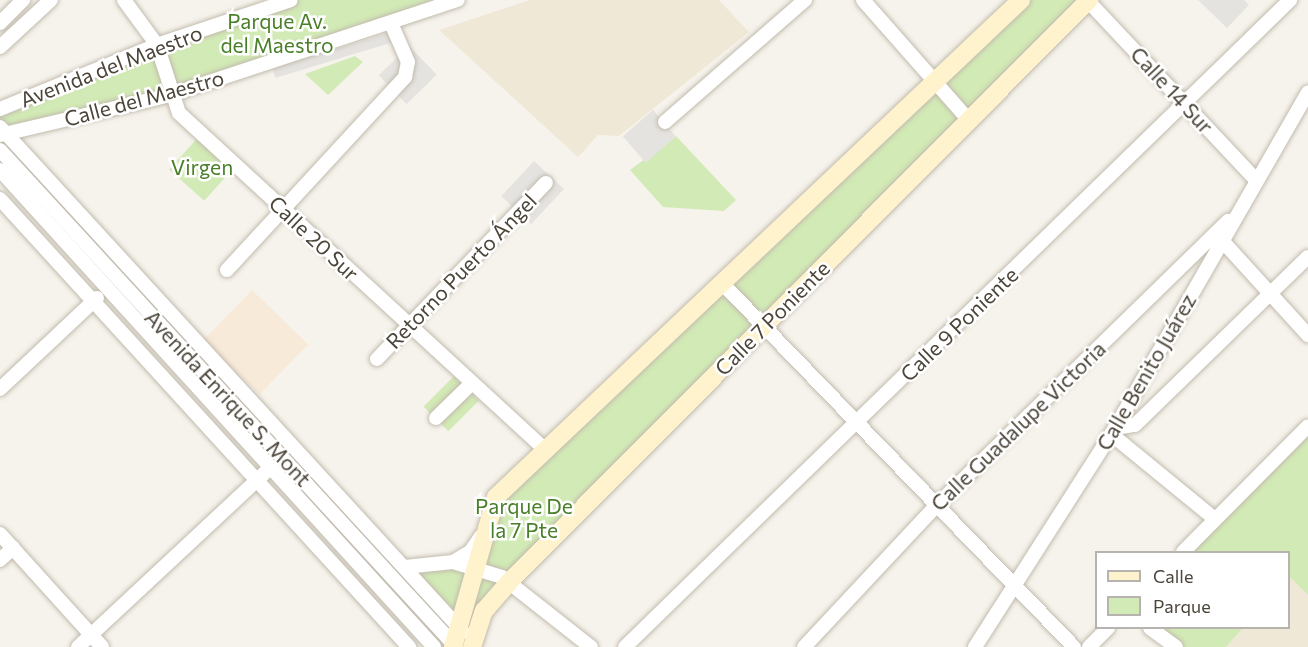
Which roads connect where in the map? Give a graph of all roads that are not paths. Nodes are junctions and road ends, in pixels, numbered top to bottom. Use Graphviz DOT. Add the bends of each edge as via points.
graph roads {
  1 [pos="23,0"];
  2 [pos="51,0"];
  3 [pos="124,0"];
  4 [pos="291,0"];
  5 [pos="458,0"];
  6 [pos="805,0"];
  7 [pos="863,0"];
  8 [pos="1021,0"];
  9 [pos="1088,0"];
  10 [pos="1290,0"];
  11 [pos="35,5"];
  12 [pos="0,23"];
  13 [pos="391,23"];
  14 [pos="157,45"];
  15 [pos="0,46"];
  16 [pos="936,82"];
  17 [pos="1308,93"];
  18 [pos="170,94"];
  19 [pos="1185,103"];
  20 [pos="0,109"];
  21 [pos="968,119"];
  22 [pos="665,122"];
  23 [pos="2,132"];
  24 [pos="0,150"];
  25 [pos="0,170"];
  26 [pos="1256,180"];
  27 [pos="546,183"];
  28 [pos="0,199"];
  29 [pos="282,208"];
  30 [pos="1219,237"];
  31 [pos="1308,257"];
  32 [pos="227,270"];
  33 [pos="721,282"];
  34 [pos="105,287"];
  35 [pos="1270,294"];
  36 [pos="93,304"];
  37 [pos="409,325"];
  38 [pos="764,327"];
  39 [pos="1308,335"];
  40 [pos="377,359"];
  41 [pos="472,383"];
  42 [pos="0,389"];
  43 [pos="436,418"];
  44 [pos="857,424"];
  45 [pos="1308,426"];
  46 [pos="1113,431"];
  47 [pos="544,449"];
  48 [pos="270,468"];
  49 [pos="256,483"];
  50 [pos="937,505"];
  51 [pos="1215,519"];
  52 [pos="483,532"];
  53 [pos="0,534"];
  54 [pos="13,549"];
  55 [pos="1184,551"];
  56 [pos="0,560"];
  57 [pos="453,562"];
  58 [pos="361,567"];
  59 [pos="405,567"];
  60 [pos="473,569"];
  61 [pos="348,582"];
  62 [pos="509,582"];
  63 [pos="1013,585"];
  64 [pos="1106,629"];
  65 [pos="1153,629"];
  66 [pos="91,635"];
  67 [pos="459,641"];
  68 [pos="433,646"];
  69 [pos="78,647"];
  70 [pos="102,647"];
  71 [pos="409,647"];
  72 [pos="591,647"];
  73 [pos="625,647"];
  74 [pos="804,647"];
  75 [pos="975,647"];
  76 [pos="1074,647"];
  77 [pos="1089,647"];
  78 [pos="1176,647"];
  1 -- 12 [label="street"];
  2 -- 11 [label="street"];
  3 -- 14 [label="street, Calle 20 Sur"];
  4 -- 14 [label="street, Avenida del Maestro"];
  5 -- 13 [label="street, Calle del Maestro"];
  6 -- 22 [label="street"];
  7 -- 16 [label="street"];
  8 -- 16 [label="main road"];
  9 -- 19 [label="street, Calle 14 Sur"];
  9 -- 21 [label="main road, Calle 7 Poniente"];
  10 -- 19 [label="street, Calle 9 Poniente"];
  11 -- 15 [label="street"];
  13 -- 18 [label="street, Calle del Maestro"];
  13 -- 29 [label="street" via="408,62 405,77"];
  14 -- 18 [label="street, Calle 20 Sur"];
  14 -- 20 [label="street, Avenida del Maestro"];
  16 -- 21 [label="street"];
  16 -- 33 [label="main road"];
  17 -- 26 [label="street, Calle Benito Juárez"];
  18 -- 23 [label="street, Calle del Maestro"];
  18 -- 29 [label="street, Calle 20 Sur" via="179,113"];
  19 -- 26 [label="street, Calle 14 Sur"];
  19 -- 44 [label="street, Calle 9 Poniente"];
  21 -- 38 [label="main road, Calle 7 Poniente"];
  23 -- 59 [label="street"];
  24 -- 67 [label="street, Avenida Enrique S. Mont"];
  25 -- 34 [label="street, Avenida Enrique S. Mont"];
  26 -- 30 [label="street, Calle Benito Juárez"];
  27 -- 37 [label="street, Retorno Puerto Ángel"];
  28 -- 36 [label="street"];
  29 -- 32 [label="street"];
  29 -- 37 [label="street, Calle 20 Sur"];
  30 -- 35 [label="street"];
  30 -- 46 [label="street, Calle Benito Juárez"];
  30 -- 50 [label="street, Calle Guadalupe Victoria"];
  31 -- 35 [label="street"];
  33 -- 38 [label="street"];
  33 -- 47 [label="main road"];
  34 -- 36 [label="street"];
  34 -- 48 [label="street, Avenida Enrique S. Mont"];
  35 -- 39 [label="street"];
  35 -- 46 [label="street" via="1135,425"];
  36 -- 42 [label="street"];
  36 -- 49 [label="street"];
  37 -- 40 [label="street, Retorno Puerto Ángel"];
  37 -- 41 [label="street, Calle 20 Sur"];
  38 -- 44 [label="street"];
  38 -- 62 [label="main road, Calle 7 Poniente"];
  41 -- 43 [label="street"];
  41 -- 47 [label="street, Calle 20 Sur"];
  44 -- 50 [label="street"];
  44 -- 73 [label="street, Calle 9 Poniente"];
  45 -- 51 [label="street"];
  46 -- 51 [label="street"];
  46 -- 63 [label="street, Calle Benito Juárez"];
  47 -- 52 [label="main road" via="496,497"];
  48 -- 49 [label="street"];
  48 -- 58 [label="street, Avenida Enrique S. Mont"];
  49 -- 61 [label="street"];
  49 -- 66 [label="street"];
  50 -- 63 [label="street"];
  50 -- 74 [label="street, Calle Guadalupe Victoria"];
  51 -- 55 [label="street"];
  52 -- 57 [label="street" via="471,551"];
  52 -- 60 [label="main road"];
  53 -- 54 [label="street"];
  54 -- 56 [label="street"];
  54 -- 66 [label="street"];
  57 -- 59 [label="street"];
  57 -- 60 [label="street"];
  58 -- 61 [label="street"];
  58 -- 68 [label="street, Avenida Enrique S. Mont"];
  59 -- 67 [label="street"];
  60 -- 62 [label="street"];
  60 -- 67 [label="main road"];
  61 -- 71 [label="street"];
  62 -- 67 [label="main road, Calle 7 Poniente"];
  62 -- 72 [label="street"];
  63 -- 75 [label="street, Calle Benito Juárez"];
  63 -- 76 [label="street"];
  64 -- 77 [label="street"];
  65 -- 78 [label="street"];
  66 -- 69 [label="street"];
  66 -- 70 [label="street"];
  67 -- 68 [label="street"];
}
